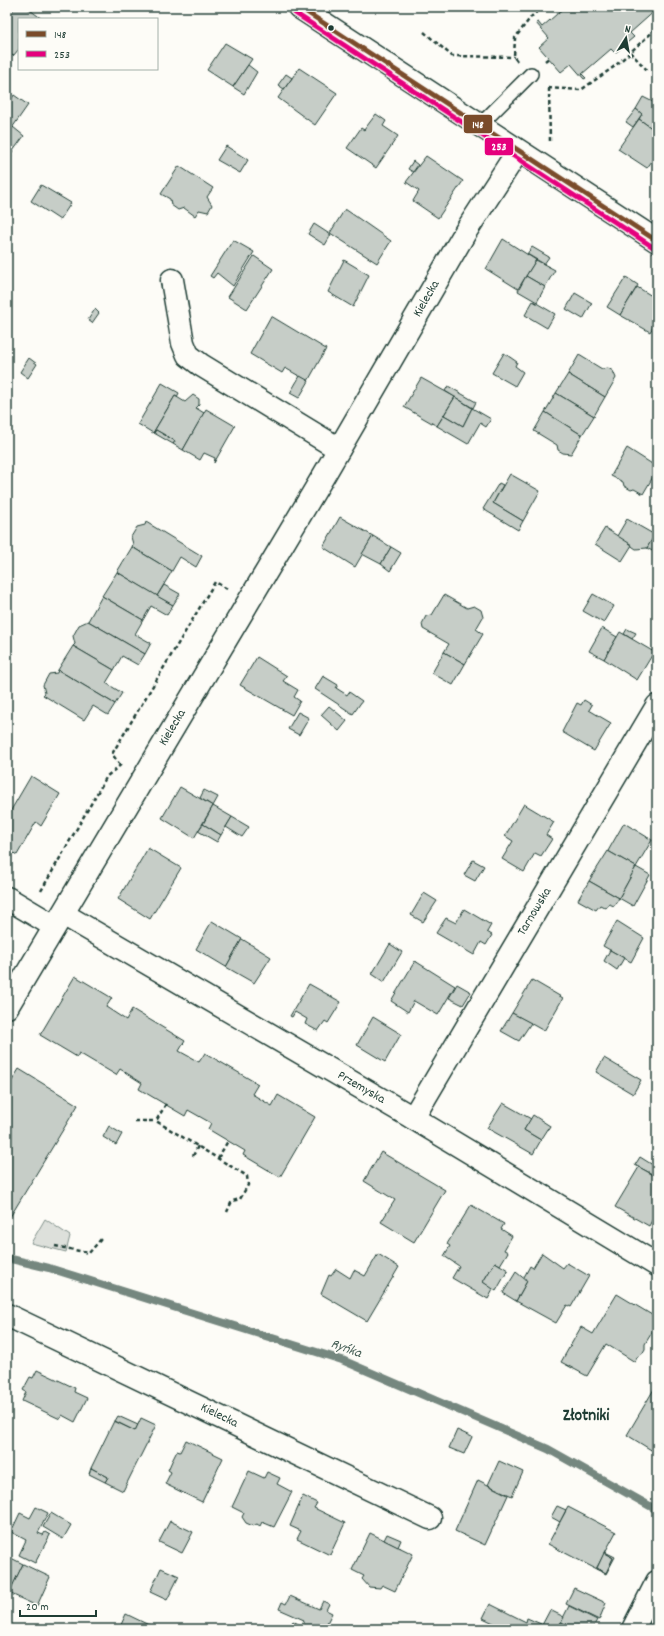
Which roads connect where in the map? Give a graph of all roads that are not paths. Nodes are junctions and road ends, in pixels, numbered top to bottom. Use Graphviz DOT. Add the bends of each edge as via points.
graph roads {
  1 [pos="299,7"];
  2 [pos="531,74"];
  3 [pos="479,126"];
  4 [pos="518,150"];
  5 [pos="657,241"];
  6 [pos="172,280"];
  7 [pos="339,449"];
  8 [pos="657,706"];
  9 [pos="7,898"];
  10 [pos="58,920"];
  11 [pos="7,1007"];
  12 [pos="413,1118"];
  13 [pos="657,1265"];
  14 [pos="7,1315"];
  15 [pos="430,1518"];
  16 [pos="657,1582"];
  17 [pos="633,1629"];
  1 -- 3 [label="street"];
  2 -- 3 [label="lane"];
  3 -- 4 [label="street"];
  4 -- 5 [label="street" via="546,155"];
  4 -- 7 [label="street, Kielecka" via="466,231"];
  6 -- 7 [label="street" via="183,343 188,355"];
  7 -- 10 [label="street, Kielecka"];
  8 -- 12 [label="street, Tarnowska"];
  9 -- 10 [label="street, Przemyska"];
  10 -- 11 [label="street, Kielecka"];
  10 -- 12 [label="street, Przemyska"];
  12 -- 13 [label="street, Przemyska"];
  14 -- 15 [label="street, Kielecka"];
  16 -- 17 [label="street"];
}
